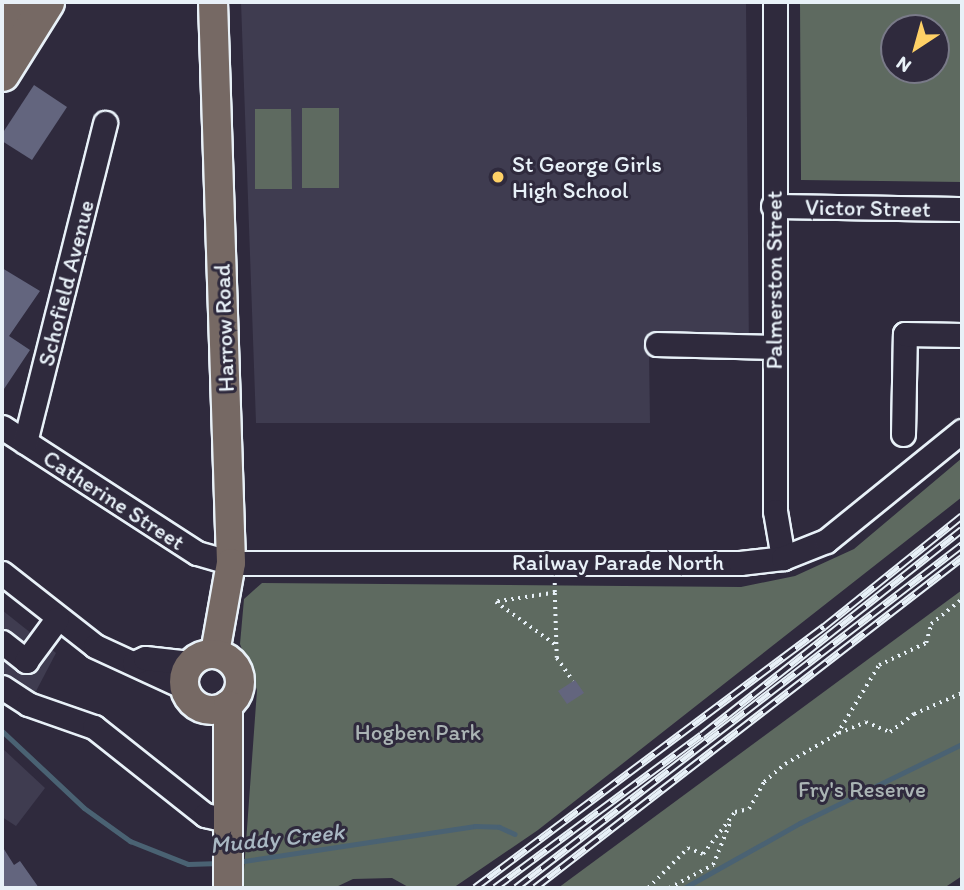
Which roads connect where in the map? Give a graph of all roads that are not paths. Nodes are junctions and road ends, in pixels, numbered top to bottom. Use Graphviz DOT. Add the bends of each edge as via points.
graph roads {
  1 [pos="18,2"];
  2 [pos="47,2"];
  3 [pos="213,2"];
  4 [pos="775,2"];
  5 [pos="2,27"];
  6 [pos="2,74"];
  7 [pos="105,123"];
  8 [pos="773,206"];
  9 [pos="962,209"];
  10 [pos="962,335"];
  11 [pos="657,344"];
  12 [pos="774,347"];
  13 [pos="2,427"];
  14 [pos="962,431"];
  15 [pos="904,434"];
  16 [pos="25,442"];
  17 [pos="783,558"];
  18 [pos="231,563"];
  19 [pos="2,573"];
  20 [pos="57,619"];
  21 [pos="2,642"];
  22 [pos="196,668"];
  23 [pos="2,687"];
  24 [pos="215,706"];
  25 [pos="226,820"];
  26 [pos="227,875"];
  1 -- 5 [label="highway"];
  2 -- 6 [label="highway"];
  3 -- 18 [label="main road, Harrow Road"];
  4 -- 8 [label="street, Palmerston Street"];
  7 -- 16 [label="street, Schofield Avenue"];
  8 -- 9 [label="street, Victor Street"];
  8 -- 12 [label="street, Palmerston Street"];
  10 -- 15 [label="street" via="905,334"];
  11 -- 12 [label="street"];
  12 -- 17 [label="street, Palmerston Street" via="775,511"];
  13 -- 16 [label="street, Catherine Street"];
  14 -- 17 [label="street, Railway Parade North" via="826,541"];
  16 -- 18 [label="street, Catherine Street" via="197,553"];
  17 -- 18 [label="street, Railway Parade North" via="740,563"];
  18 -- 22 [label="main road, Harrow Road"];
  19 -- 20 [label="street"];
  20 -- 21 [label="street" via="26,661"];
  20 -- 22 [label="street" via="95,646 134,663"];
  22 -- 24 [label="main road"];
  22 -- 24 [label="main road" via="230,660 239,674 239,691"];
  23 -- 25 [label="street" via="28,704 94,727 205,815"];
  24 -- 25 [label="main road" via="225,773"];
  25 -- 26 [label="main road"];
}
